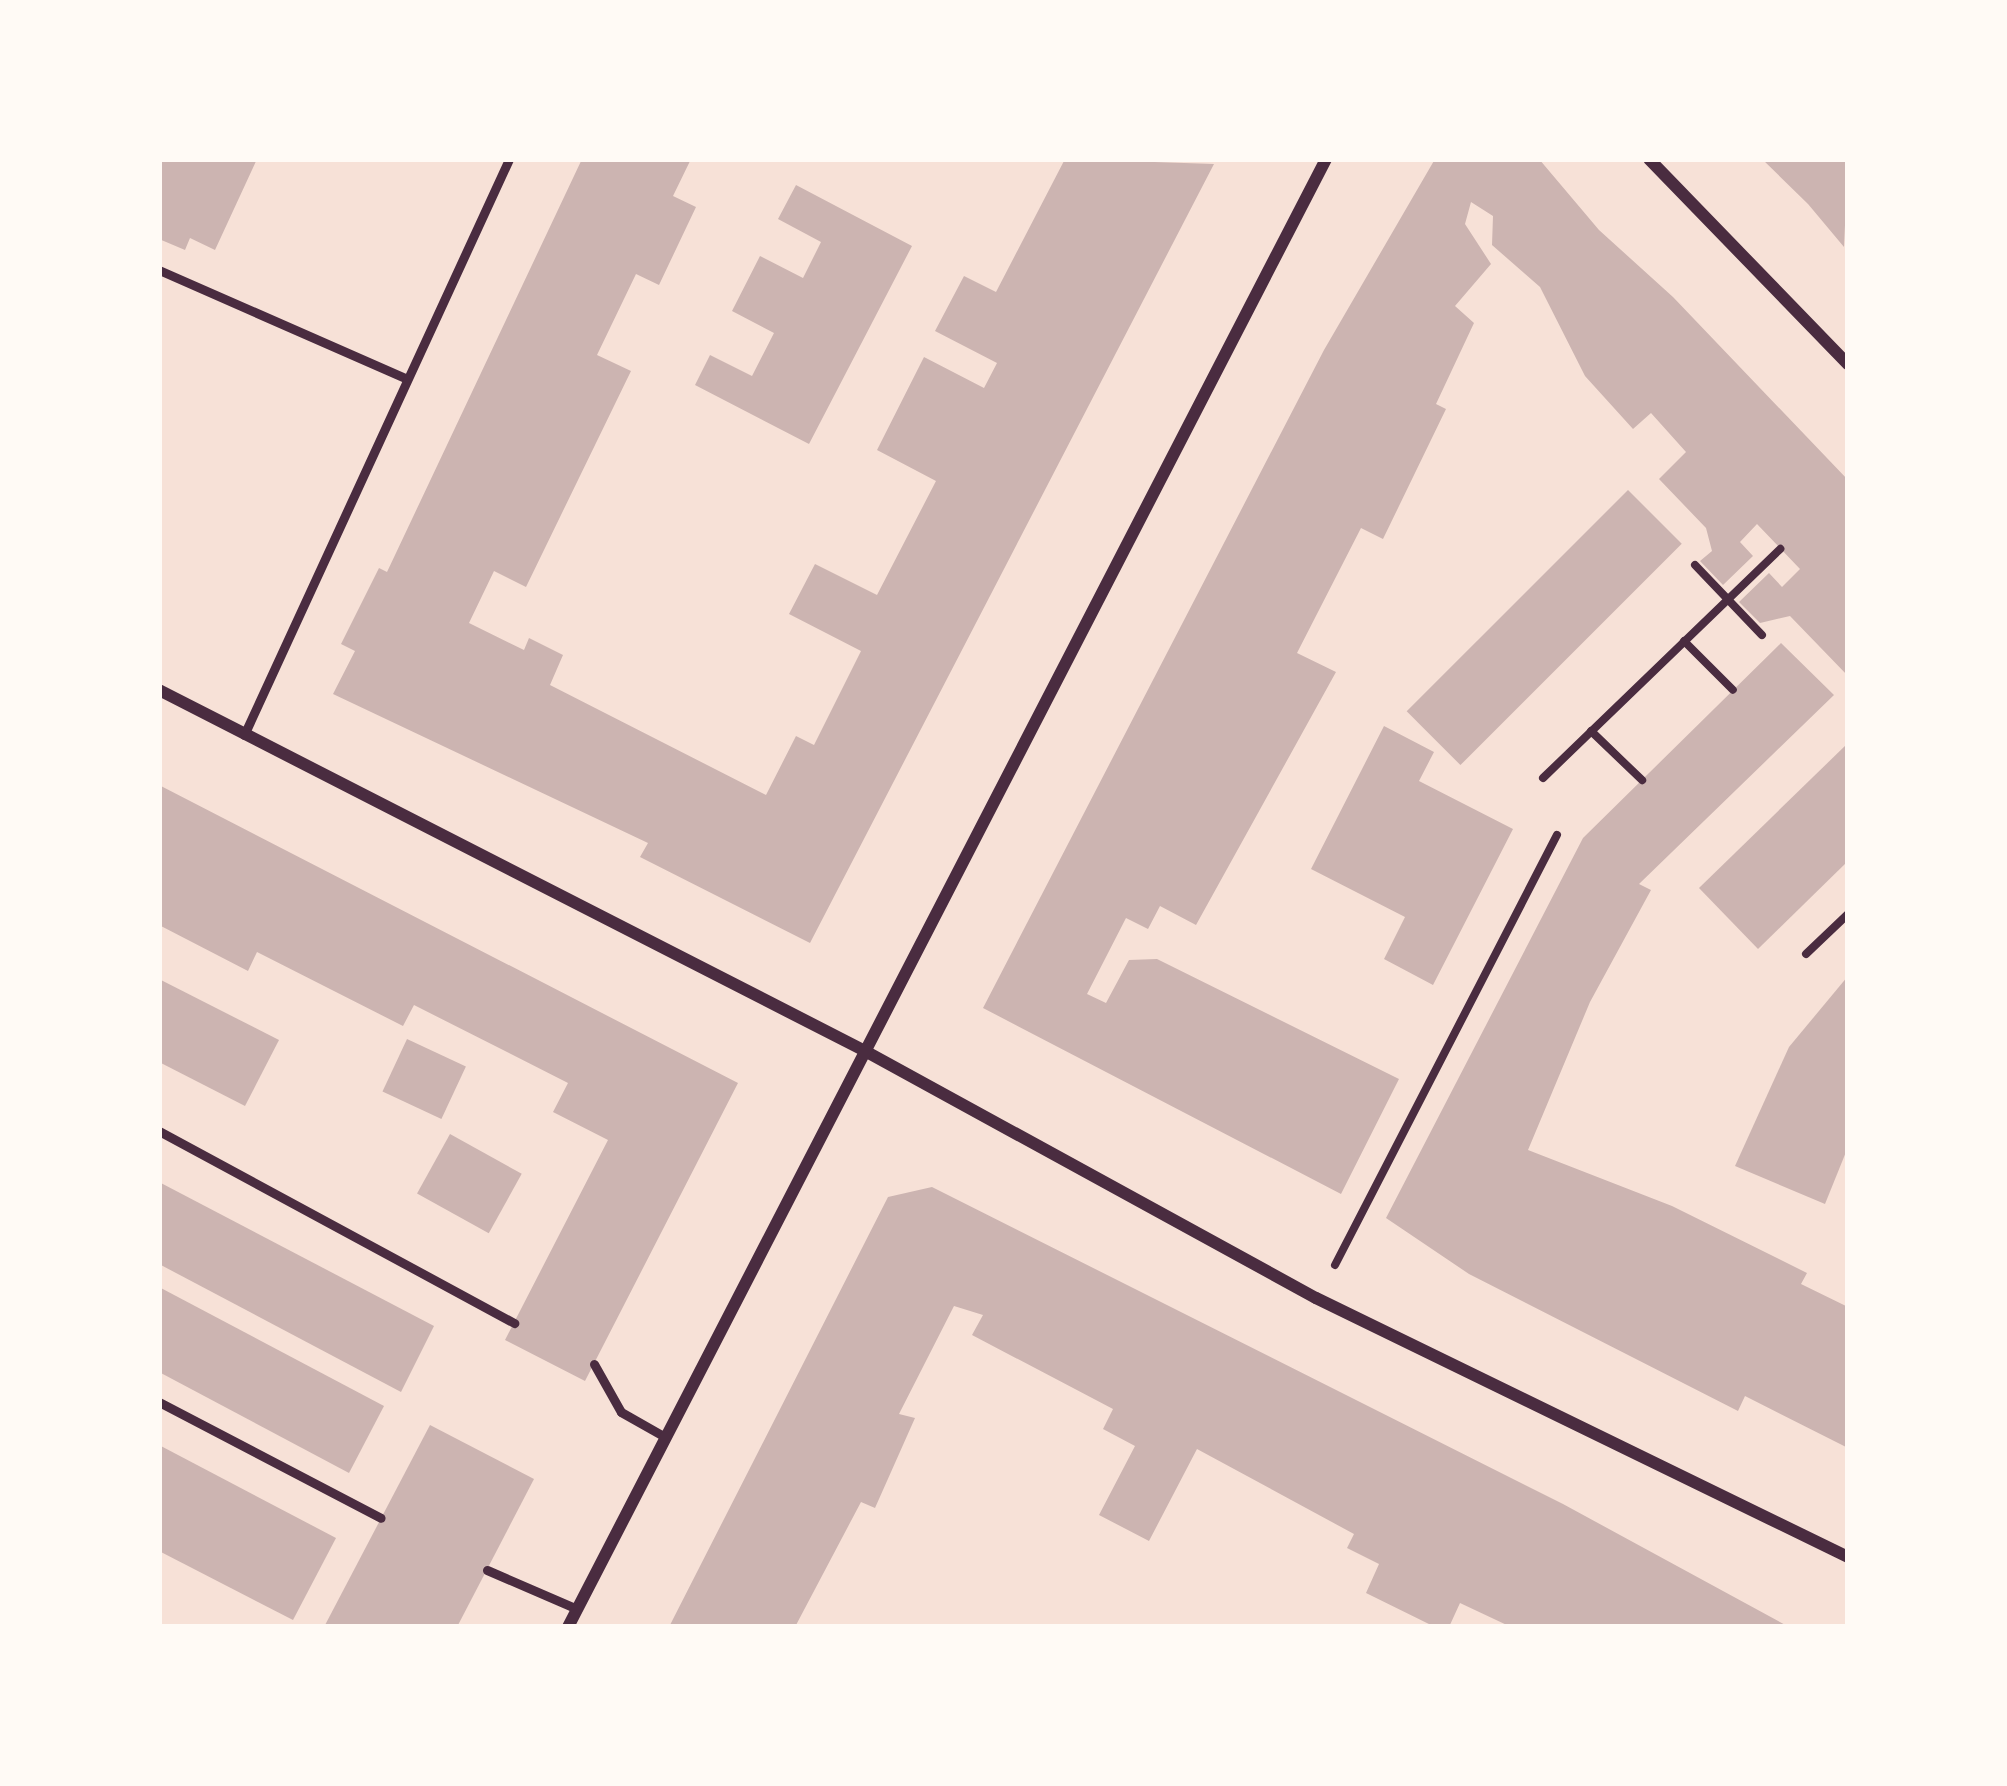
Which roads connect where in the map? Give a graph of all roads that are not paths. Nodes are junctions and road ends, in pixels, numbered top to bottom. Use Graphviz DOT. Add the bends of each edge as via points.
graph roads {
  1 [pos="509,159"];
  2 [pos="1326,159"];
  3 [pos="1649,159"];
  4 [pos="159,270"];
  5 [pos="1848,364"];
  6 [pos="405,378"];
  7 [pos="159,690"];
  8 [pos="244,735"];
  9 [pos="865,1051"];
  10 [pos="159,1131"];
  11 [pos="514,1323"];
  12 [pos="594,1364"];
  13 [pos="159,1402"];
  14 [pos="665,1437"];
  15 [pos="381,1518"];
  16 [pos="1848,1557"];
  17 [pos="487,1570"];
  18 [pos="577,1609"];
  19 [pos="568,1627"];
  1 -- 6 [label="lane"];
  2 -- 9 [label="street"];
  3 -- 5 [label="street"];
  4 -- 6 [label="lane"];
  6 -- 8 [label="lane"];
  7 -- 8 [label="street"];
  8 -- 9 [label="street"];
  9 -- 14 [label="street"];
  9 -- 16 [label="street" via="1316,1298"];
  10 -- 11 [label="lane"];
  12 -- 14 [label="lane" via="621,1412"];
  13 -- 15 [label="lane"];
  14 -- 18 [label="street"];
  17 -- 18 [label="lane"];
  18 -- 19 [label="street"];
}
